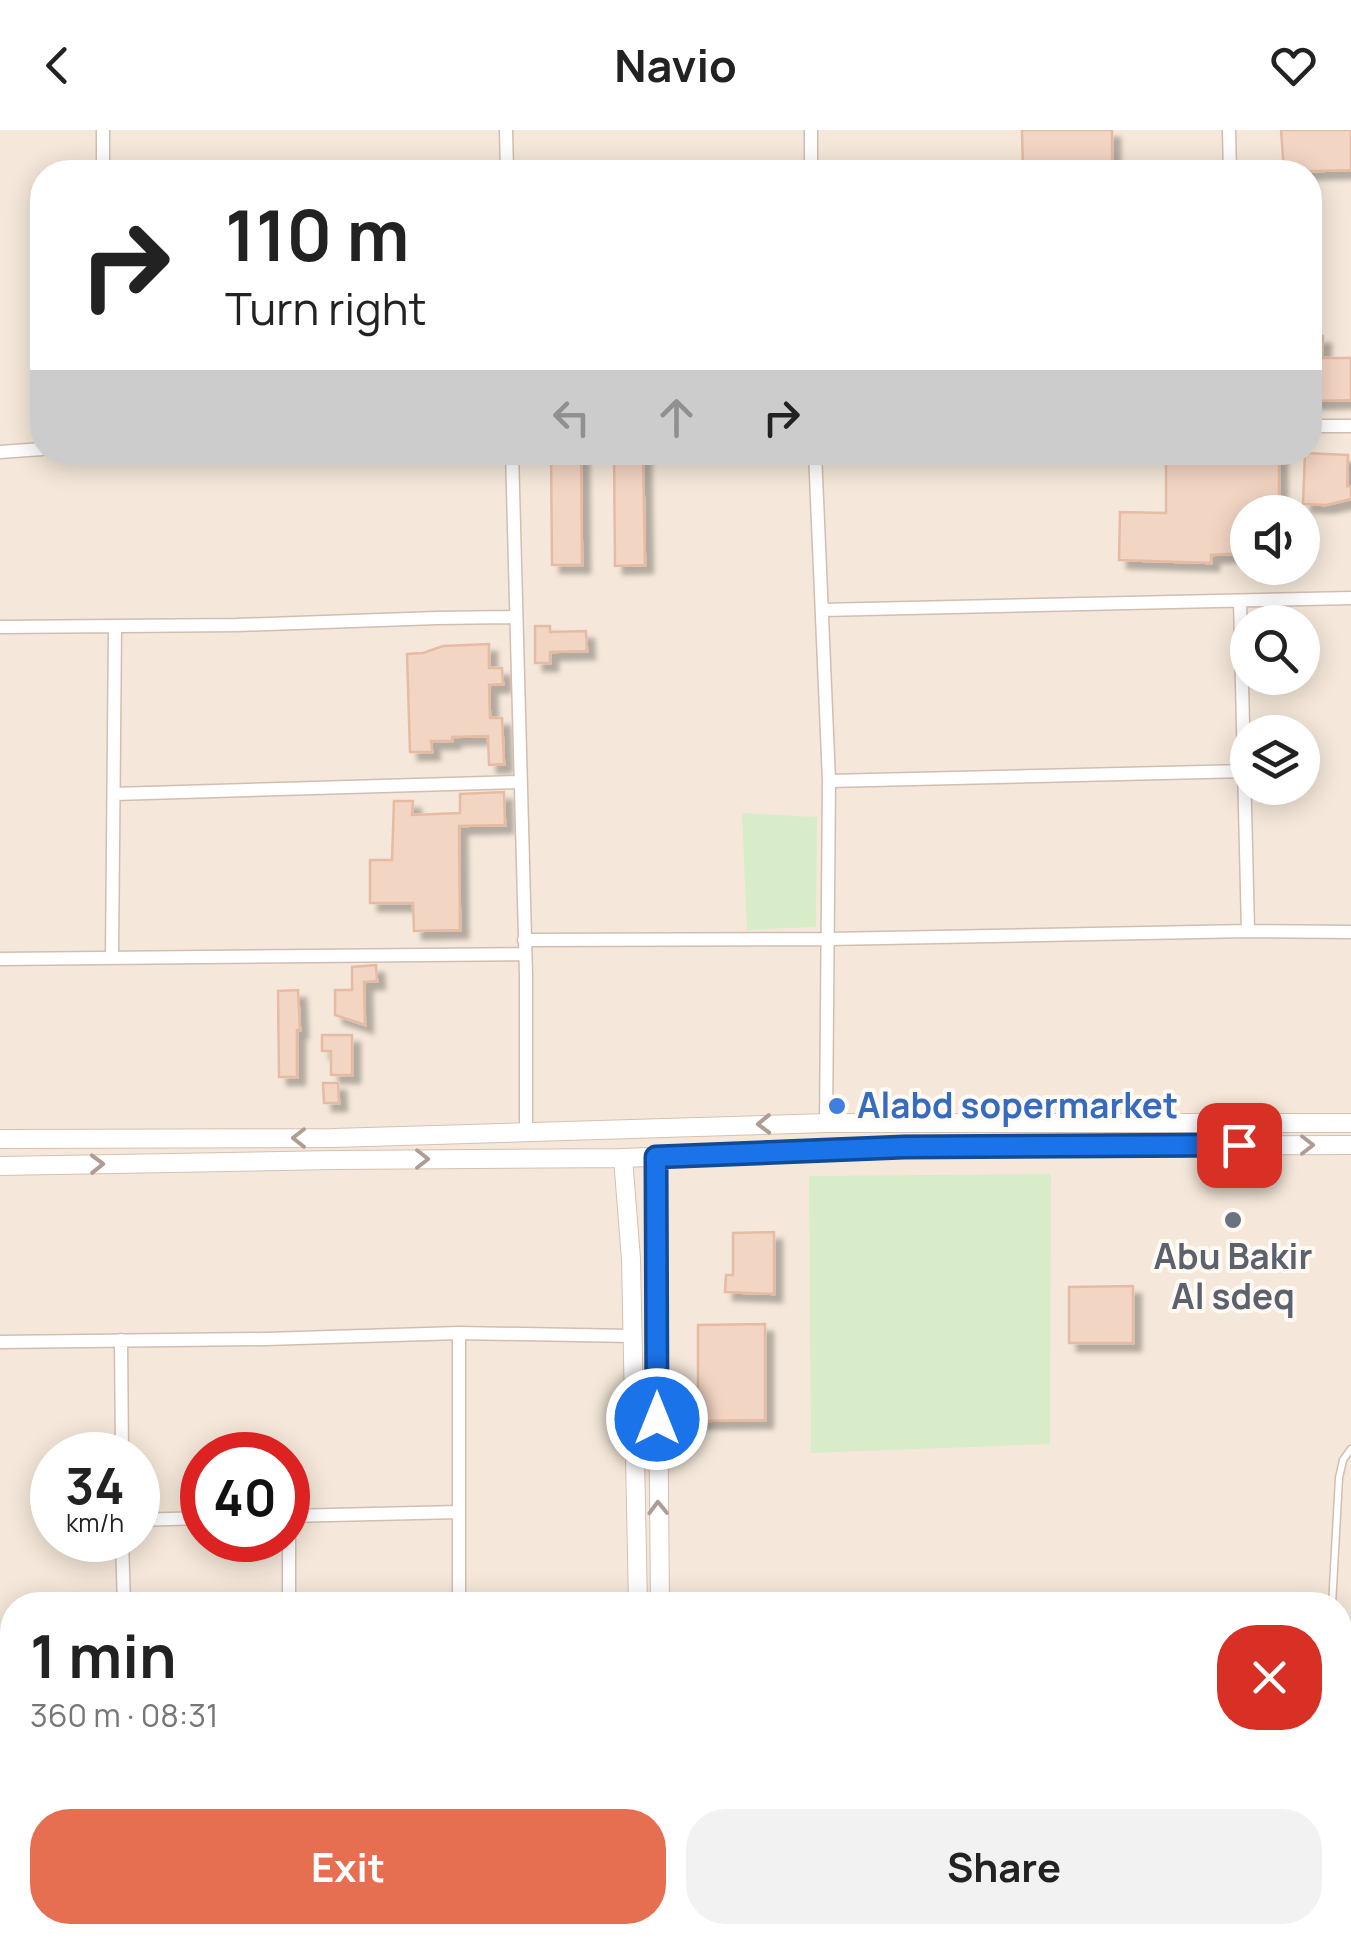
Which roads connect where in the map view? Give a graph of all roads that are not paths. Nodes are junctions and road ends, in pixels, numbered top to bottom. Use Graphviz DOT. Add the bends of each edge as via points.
graph roads {
  1 [pos="102,130"];
  2 [pos="506,130"];
  3 [pos="811,130"];
  4 [pos="1229,130"];
  5 [pos="103,160"];
  6 [pos="507,160"];
  7 [pos="812,160"];
  8 [pos="1230,160"];
  9 [pos="1322,426"];
  10 [pos="1351,426"];
  11 [pos="30,450"];
  12 [pos="0,452"];
  13 [pos="512,465"];
  14 [pos="816,465"];
  15 [pos="1351,598"];
  16 [pos="1240,602"];
  17 [pos="822,610"];
  18 [pos="516,617"];
  19 [pos="0,626"];
  20 [pos="115,626"];
  21 [pos="1244,715"];
  22 [pos="1230,771"];
  23 [pos="829,781"];
  24 [pos="520,782"];
  25 [pos="114,794"];
  26 [pos="1246,805"];
  27 [pos="1248,931"];
  28 [pos="1351,932"];
  29 [pos="828,939"];
  30 [pos="524,947"];
  31 [pos="112,957"];
  32 [pos="0,959"];
  33 [pos="826,1123"];
  34 [pos="905,1123"];
  35 [pos="1351,1124"];
  36 [pos="526,1132"];
  37 [pos="334,1138"];
  38 [pos="0,1139"];
  39 [pos="1351,1145"];
  40 [pos="904,1147"];
  41 [pos="656,1157"];
  42 [pos="623,1158"];
  43 [pos="335,1160"];
  44 [pos="0,1166"];
  45 [pos="631,1259"];
  46 [pos="656,1259"];
  47 [pos="458,1333"];
  48 [pos="632,1336"];
  49 [pos="121,1340"];
  50 [pos="0,1342"];
  51 [pos="122,1432"];
  52 [pos="1351,1448"];
  53 [pos="459,1512"];
  54 [pos="310,1515"];
  55 [pos="123,1562"];
  56 [pos="288,1562"];
  57 [pos="124,1592"];
  58 [pos="288,1592"];
  59 [pos="459,1592"];
  60 [pos="638,1592"];
  61 [pos="660,1592"];
  62 [pos="1333,1592"];
  1 -- 5 [label="street"];
  2 -- 6 [label="street"];
  3 -- 7 [label="street"];
  4 -- 8 [label="street"];
  9 -- 10 [label="street"];
  11 -- 12 [label="street"];
  13 -- 18 [label="street"];
  14 -- 17 [label="street"];
  15 -- 16 [label="street"];
  16 -- 17 [label="street"];
  16 -- 21 [label="street"];
  17 -- 23 [label="street"];
  18 -- 20 [label="street"];
  18 -- 24 [label="street"];
  19 -- 20 [label="street"];
  20 -- 25 [label="street"];
  22 -- 23 [label="street"];
  23 -- 29 [label="street"];
  24 -- 25 [label="street"];
  24 -- 30 [label="street"];
  25 -- 31 [label="street"];
  26 -- 27 [label="street"];
  27 -- 28 [label="street"];
  27 -- 29 [label="street"];
  29 -- 30 [label="street"];
  29 -- 33 [label="street"];
  30 -- 31 [label="street"];
  30 -- 36 [label="street"];
  31 -- 32 [label="street"];
  33 -- 34 [label="street"];
  33 -- 36 [label="street, one-way"];
  34 -- 35 [label="street"];
  34 -- 40 [label="street"];
  36 -- 37 [label="street"];
  37 -- 38 [label="street, one-way"];
  37 -- 43 [label="street"];
  40 -- 39 [label="street, one-way"];
  40 -- 41 [label="street"];
  41 -- 42 [label="street"];
  41 -- 46 [label="street"];
  43 -- 42 [label="street, one-way"];
  42 -- 45 [label="street"];
  44 -- 43 [label="street, one-way"];
  45 -- 46 [label="street"];
  45 -- 48 [label="street"];
  61 -- 46 [label="street, one-way"];
  47 -- 48 [label="street"];
  47 -- 49 [label="street"];
  47 -- 53 [label="street"];
  48 -- 60 [label="street"];
  49 -- 50 [label="street"];
  49 -- 51 [label="street"];
  52 -- 62 [label="lane" via="1339,1478"];
  53 -- 54 [label="street"];
  53 -- 59 [label="street"];
  55 -- 57 [label="street"];
  56 -- 58 [label="street"];
}
